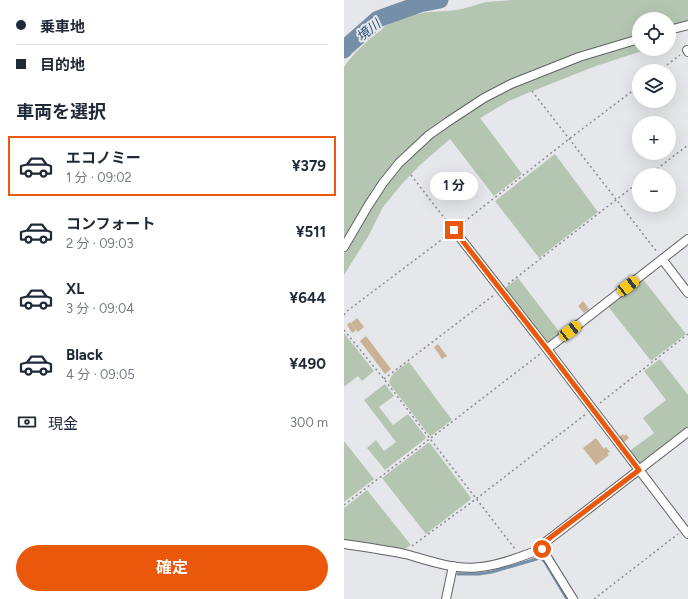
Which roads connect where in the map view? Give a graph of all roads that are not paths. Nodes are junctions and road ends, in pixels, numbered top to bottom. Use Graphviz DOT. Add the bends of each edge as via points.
graph roads {
  1 [pos="688,25"];
  2 [pos="676,28"];
  3 [pos="632,41"];
  4 [pos="454,230"];
  5 [pos="688,239"];
  6 [pos="344,247"];
  7 [pos="662,259"];
  8 [pos="688,293"];
  9 [pos="547,349"];
  10 [pos="688,432"];
  11 [pos="639,470"];
  12 [pos="686,532"];
  13 [pos="344,544"];
  14 [pos="542,549"];
  15 [pos="453,566"];
  16 [pos="446,599"];
  17 [pos="573,599"];
  1 -- 2 [label="street"];
  3 -- 6 [label="street" via="579,57 510,84 484,98 429,135 399,163 383,183"];
  4 -- 9 [label="street"];
  5 -- 7 [label="street"];
  7 -- 8 [label="street"];
  7 -- 9 [label="street"];
  9 -- 11 [label="street"];
  10 -- 11 [label="street"];
  11 -- 12 [label="street"];
  11 -- 14 [label="street" via="542,544"];
  13 -- 15 [label="street"];
  14 -- 15 [label="street" via="481,567"];
  14 -- 17 [label="street"];
  15 -- 16 [label="street"];
}
